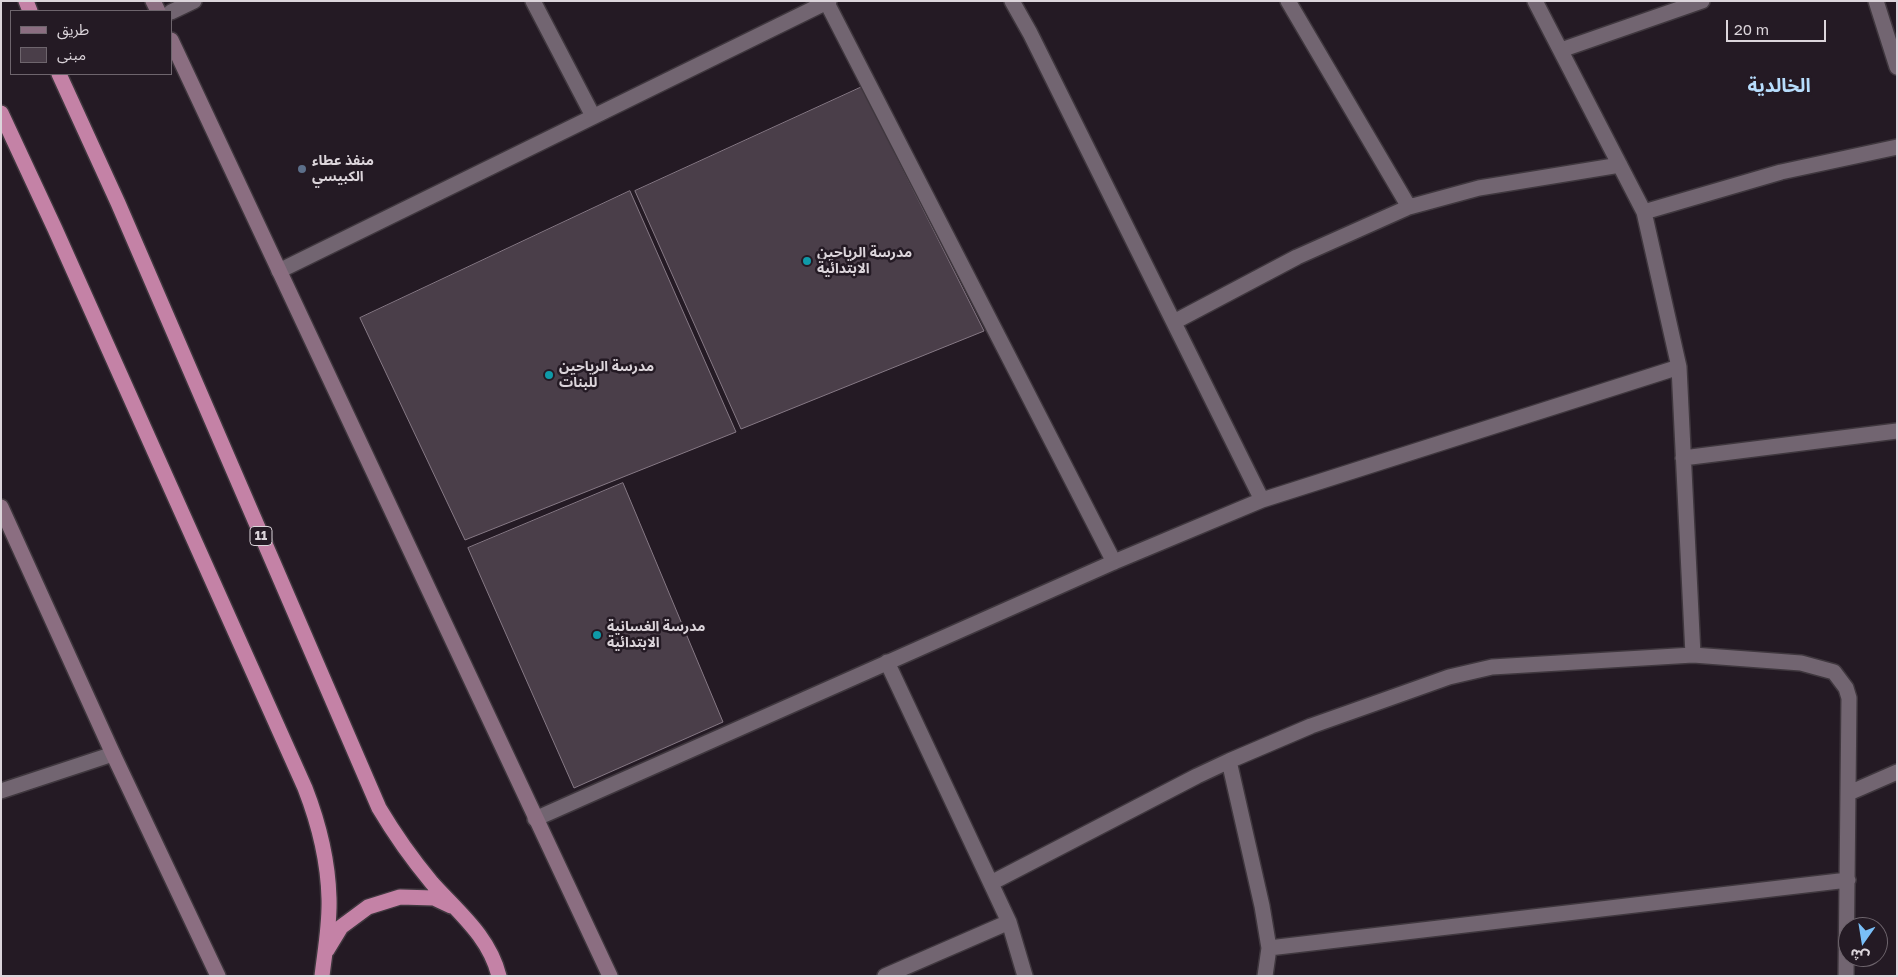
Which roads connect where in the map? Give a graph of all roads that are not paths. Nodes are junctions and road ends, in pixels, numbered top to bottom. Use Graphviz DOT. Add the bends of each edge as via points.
graph roads {
  1 [pos="194,1"];
  2 [pos="533,1"];
  3 [pos="1012,1"];
  4 [pos="1288,1"];
  5 [pos="1535,1"];
  6 [pos="1702,1"];
  7 [pos="1876,1"];
  8 [pos="827,2"];
  9 [pos="172,12"];
  10 [pos="172,42"];
  11 [pos="1561,50"];
  12 [pos="1897,68"];
  13 [pos="59,75"];
  14 [pos="1,114"];
  15 [pos="593,116"];
  16 [pos="1897,147"];
  17 [pos="1620,165"];
  18 [pos="1409,207"];
  19 [pos="1644,212"];
  20 [pos="279,271"];
  21 [pos="1174,322"];
  22 [pos="1679,367"];
  23 [pos="1897,431"];
  24 [pos="1683,458"];
  25 [pos="1262,500"];
  26 [pos="1,508"];
  27 [pos="1114,562"];
  28 [pos="1693,655"];
  29 [pos="887,662"];
  30 [pos="113,754"];
  31 [pos="1229,762"];
  32 [pos="1897,772"];
  33 [pos="1,791"];
  34 [pos="1849,794"];
  35 [pos="535,819"];
  36 [pos="1848,880"];
  37 [pos="990,883"];
  38 [pos="457,908"];
  39 [pos="1009,922"];
  40 [pos="1269,948"];
  41 [pos="324,956"];
  42 [pos="218,976"];
  43 [pos="322,976"];
  44 [pos="499,976"];
  45 [pos="610,976"];
  46 [pos="885,976"];
  47 [pos="1025,976"];
  48 [pos="1264,976"];
  49 [pos="1846,976"];
  1 -- 9 [label="street"];
  2 -- 15 [label="street"];
  3 -- 21 [label="street"];
  4 -- 18 [label="street"];
  5 -- 11 [label="street"];
  6 -- 11 [label="street"];
  7 -- 12 [label="street"];
  8 -- 15 [label="street"];
  8 -- 27 [label="street"];
  10 -- 20 [label="main road"];
  11 -- 17 [label="street"];
  13 -- 38 [label="highway, 11" via="118,203 378,808 414,861"];
  14 -- 41 [label="highway" via="305,788 323,843 327,871 329,899"];
  15 -- 20 [label="street"];
  16 -- 19 [label="street" via="1781,172"];
  17 -- 18 [label="street" via="1478,188"];
  17 -- 19 [label="street"];
  18 -- 21 [label="street" via="1297,257"];
  19 -- 22 [label="street"];
  20 -- 35 [label="main road"];
  21 -- 25 [label="street"];
  22 -- 24 [label="street"];
  22 -- 25 [label="street"];
  23 -- 24 [label="street"];
  24 -- 28 [label="street"];
  25 -- 27 [label="street"];
  26 -- 30 [label="main road"];
  27 -- 29 [label="street"];
  28 -- 31 [label="street" via="1492,667 1449,677 1311,726"];
  28 -- 34 [label="street" via="1801,663 1834,672 1850,698"];
  29 -- 35 [label="street"];
  29 -- 37 [label="street"];
  30 -- 33 [label="street"];
  30 -- 42 [label="main road"];
  31 -- 37 [label="street"];
  31 -- 40 [label="street"];
  32 -- 34 [label="street"];
  34 -- 36 [label="street"];
  35 -- 45 [label="main road"];
  36 -- 40 [label="street"];
  36 -- 49 [label="street"];
  37 -- 39 [label="street"];
  38 -- 41 [label="highway" via="434,898 400,897 368,907 341,927"];
  38 -- 44 [label="highway, 11" via="487,947"];
  39 -- 46 [label="street"];
  39 -- 47 [label="street"];
  40 -- 48 [label="street"];
  41 -- 43 [label="highway"];
}
